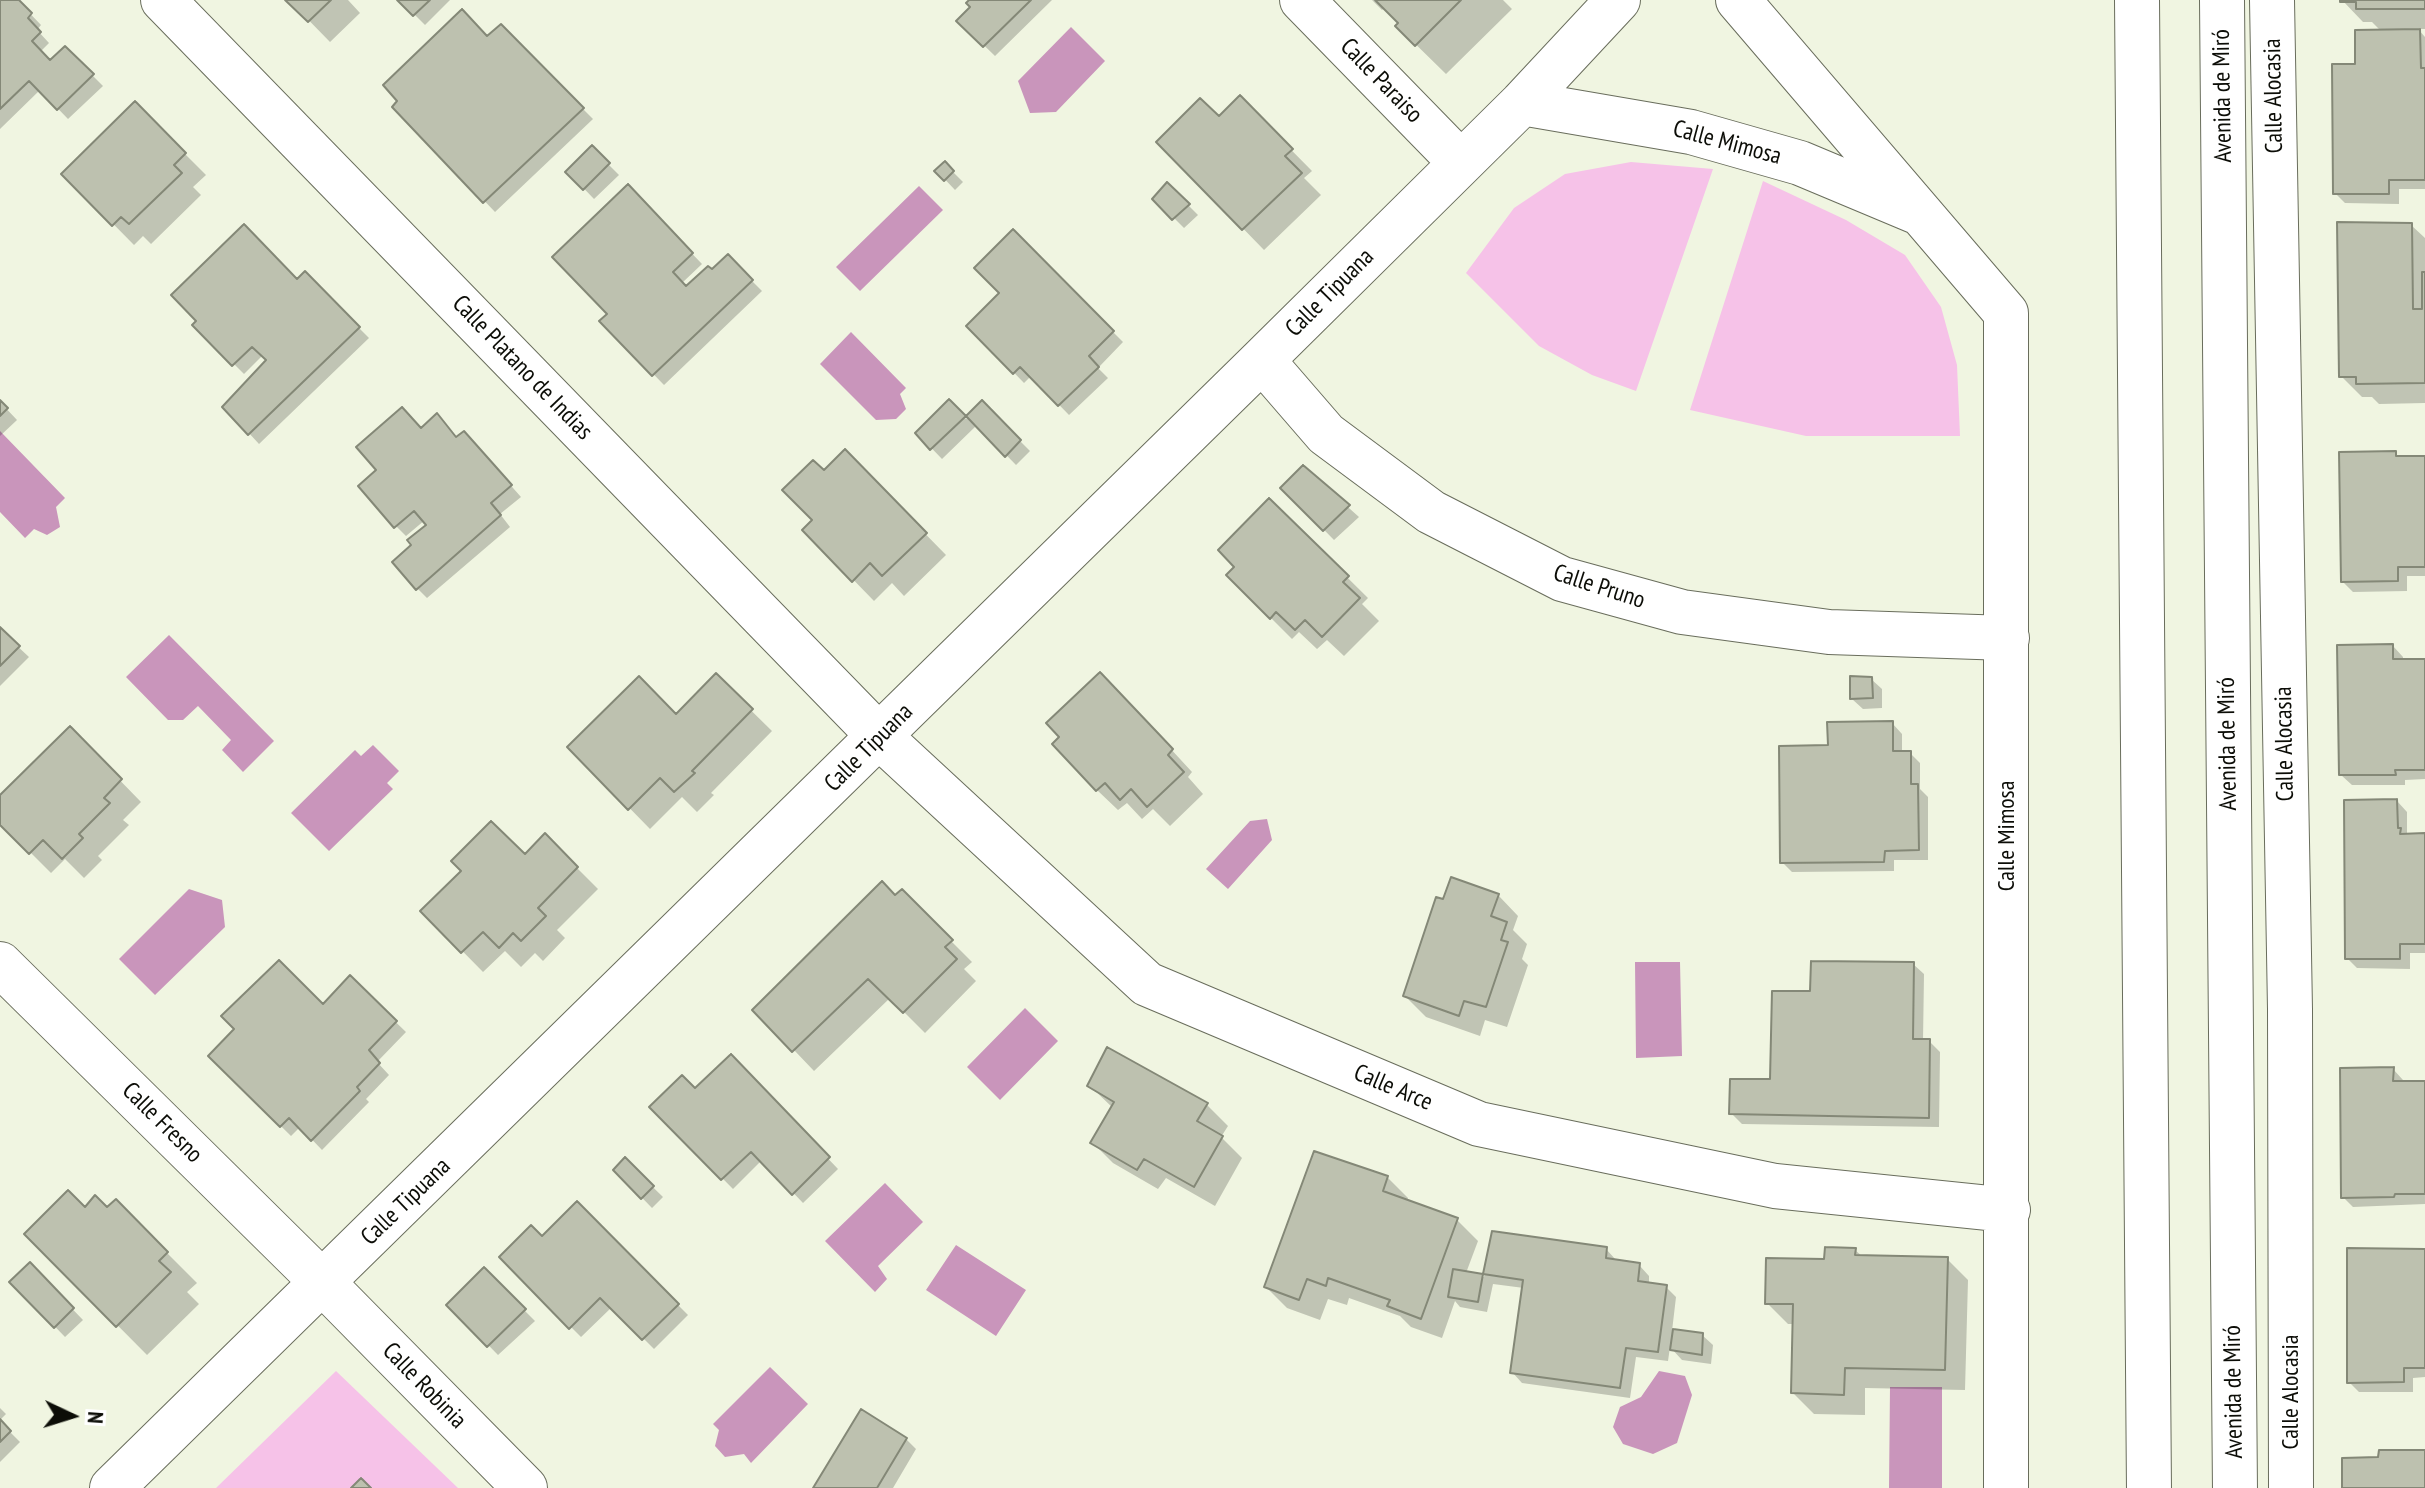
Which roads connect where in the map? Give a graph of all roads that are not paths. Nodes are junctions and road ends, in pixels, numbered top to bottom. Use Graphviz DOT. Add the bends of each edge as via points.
graph roads {
  1 [pos="163,0"];
  2 [pos="1302,0"];
  3 [pos="1618,0"];
  4 [pos="1738,0"];
  5 [pos="2137,0"];
  6 [pos="2222,0"];
  7 [pos="2272,0"];
  8 [pos="1522,103"];
  9 [pos="1461,163"];
  10 [pos="1923,215"];
  11 [pos="1262,360"];
  12 [pos="2007,638"];
  13 [pos="880,737"];
  14 [pos="0,964"];
  15 [pos="2008,1210"];
  16 [pos="323,1283"];
  17 [pos="112,1488"];
  18 [pos="525,1488"];
  19 [pos="2006,1488"];
  20 [pos="2149,1488"];
  21 [pos="2235,1488"];
  22 [pos="2291,1488"];
  1 -- 13 [label="street, Calle Platano de Indias"];
  2 -- 9 [label="street, Calle Paraiso"];
  3 -- 8 [label="street, Calle Tipuana"];
  4 -- 10 [label="street, Calle Mimosa"];
  5 -- 20 [label="street"];
  6 -- 21 [label="street, Avenida de Miró"];
  7 -- 22 [label="street, Calle Alocasia" via="2290,1009"];
  8 -- 9 [label="street, Calle Tipuana"];
  8 -- 10 [label="street, Calle Mimosa" via="1661,126 1746,147 1800,163"];
  9 -- 11 [label="street, Calle Tipuana"];
  10 -- 12 [label="street, Calle Mimosa" via="2006,313"];
  11 -- 12 [label="street, Calle Pruno" via="1326,434 1431,512 1562,579 1682,612 1829,632"];
  11 -- 13 [label="street, Calle Tipuana"];
  12 -- 15 [label="street, Calle Mimosa"];
  13 -- 15 [label="street, Calle Arce" via="1147,984 1479,1124 1775,1186"];
  13 -- 16 [label="street, Calle Tipuana"];
  14 -- 16 [label="street, Calle Fresno"];
  15 -- 19 [label="street, Calle Mimosa"];
  16 -- 17 [label="street, Calle Tipuana"];
  16 -- 18 [label="street, Calle Robinia"];
}
